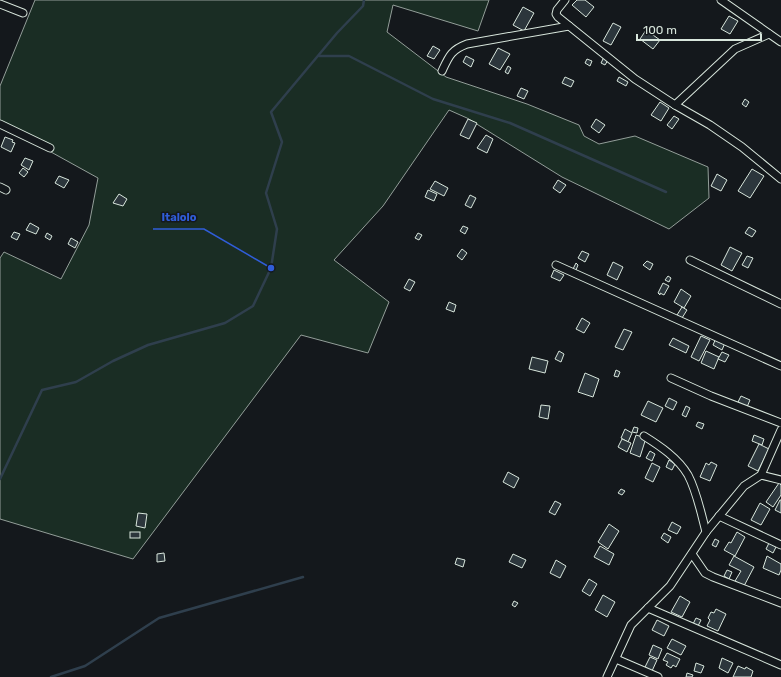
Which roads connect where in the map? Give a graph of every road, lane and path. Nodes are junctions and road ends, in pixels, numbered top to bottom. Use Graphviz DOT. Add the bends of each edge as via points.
graph roads {
  1 [pos="565,0"];
  2 [pos="721,0"];
  3 [pos="0,4"];
  4 [pos="23,13"];
  5 [pos="569,26"];
  6 [pos="769,34"];
  7 [pos="781,42"];
  8 [pos="442,71"];
  9 [pos="675,105"];
  10 [pos="0,124"];
  11 [pos="50,148"];
  12 [pos="781,179"];
  13 [pos="690,260"];
  14 [pos="556,265"];
  15 [pos="781,304"];
  16 [pos="781,366"];
  17 [pos="671,378"];
  18 [pos="781,423"];
  19 [pos="781,430"];
  20 [pos="644,436"];
  21 [pos="761,475"];
  22 [pos="781,480"];
  23 [pos="719,516"];
  24 [pos="706,532"];
  25 [pos="781,545"];
  26 [pos="692,554"];
  27 [pos="781,603"];
  28 [pos="648,608"];
  29 [pos="616,659"];
  30 [pos="781,665"];
  31 [pos="607,677"];
  32 [pos="658,677"];
  1 -- 5 [label="street" via="556,14"];
  2 -- 6 [label="street"];
  3 -- 4 [label="street"];
  5 -- 8 [label="street" via="467,44 456,48"];
  5 -- 9 [label="street" via="635,79"];
  6 -- 7 [label="street"];
  6 -- 9 [label="street" via="736,49"];
  9 -- 12 [label="street" via="742,147"];
  10 -- 11 [label="street"];
  13 -- 15 [label="street"];
  14 -- 16 [label="street"];
  17 -- 18 [label="street"];
  19 -- 21 [label="street"];
  20 -- 24 [label="street" via="677,460 688,475"];
  21 -- 22 [label="street"];
  21 -- 23 [label="street" via="744,486"];
  23 -- 24 [label="street"];
  23 -- 25 [label="street"];
  24 -- 26 [label="street"];
  26 -- 27 [label="street" via="705,572 713,577"];
  26 -- 28 [label="street" via="670,586"];
  28 -- 29 [label="street" via="631,625"];
  28 -- 30 [label="street"];
  29 -- 31 [label="street"];
  29 -- 32 [label="street"];
}
